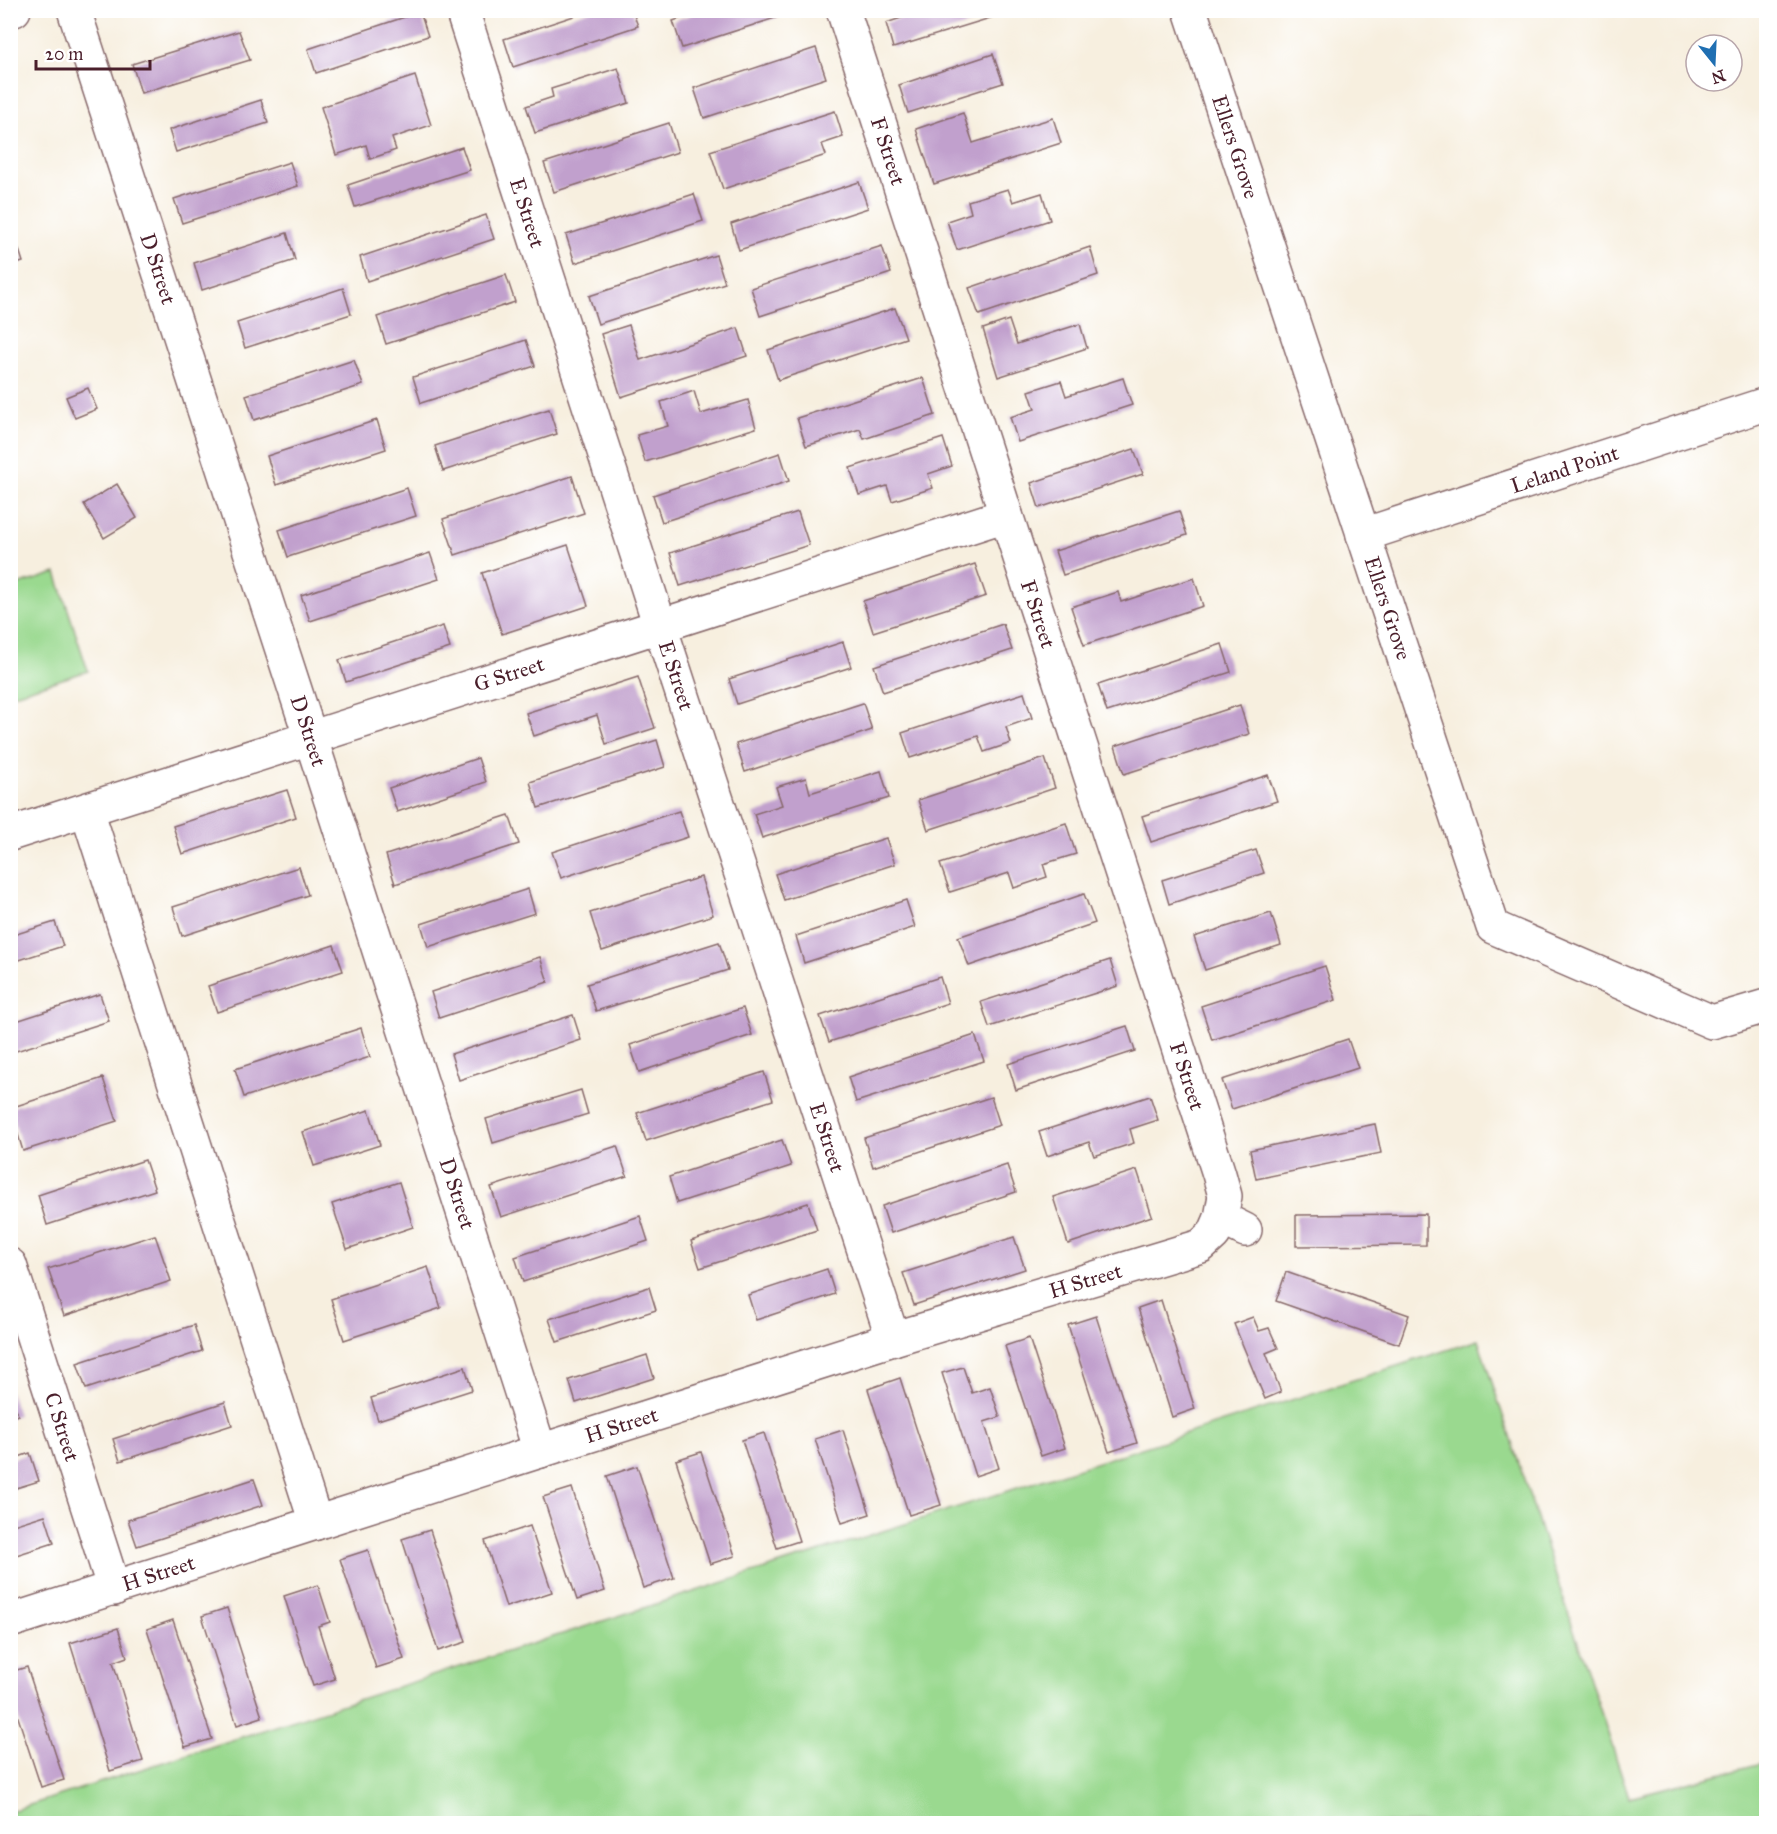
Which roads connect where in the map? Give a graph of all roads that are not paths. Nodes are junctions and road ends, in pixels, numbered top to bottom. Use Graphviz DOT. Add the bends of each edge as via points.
graph roads {
  1 [pos="74,10"];
  2 [pos="462,10"];
  3 [pos="843,10"];
  4 [pos="1190,10"];
  5 [pos="1767,404"];
  6 [pos="1006,515"];
  7 [pos="1363,535"];
  8 [pos="660,626"];
  9 [pos="311,739"];
  10 [pos="87,810"];
  11 [pos="10,834"];
  12 [pos="1767,1006"];
  13 [pos="1233,1224"];
  14 [pos="10,1265"];
  15 [pos="893,1339"];
  16 [pos="540,1451"];
  17 [pos="316,1523"];
  18 [pos="114,1589"];
  19 [pos="10,1622"];
  1 -- 9 [label="street, D Street"];
  2 -- 8 [label="street, E Street"];
  3 -- 6 [label="street, F Street"];
  4 -- 7 [label="street, Ellers Grove"];
  5 -- 7 [label="street, Leland Point"];
  6 -- 8 [label="street, G Street"];
  6 -- 13 [label="street, F Street"];
  7 -- 12 [label="street, Ellers Grove" via="1493,927 1712,1022"];
  8 -- 9 [label="street, G Street"];
  8 -- 15 [label="street, E Street"];
  9 -- 10 [label="street, G Street"];
  9 -- 16 [label="street, D Street"];
  10 -- 11 [label="street, G Street"];
  10 -- 17 [label="street"];
  13 -- 15 [label="street, H Street" via="1201,1246"];
  14 -- 18 [label="street, C Street"];
  15 -- 16 [label="street, H Street"];
  16 -- 17 [label="street, H Street"];
  17 -- 18 [label="street, H Street"];
  18 -- 19 [label="street, H Street"];
}
